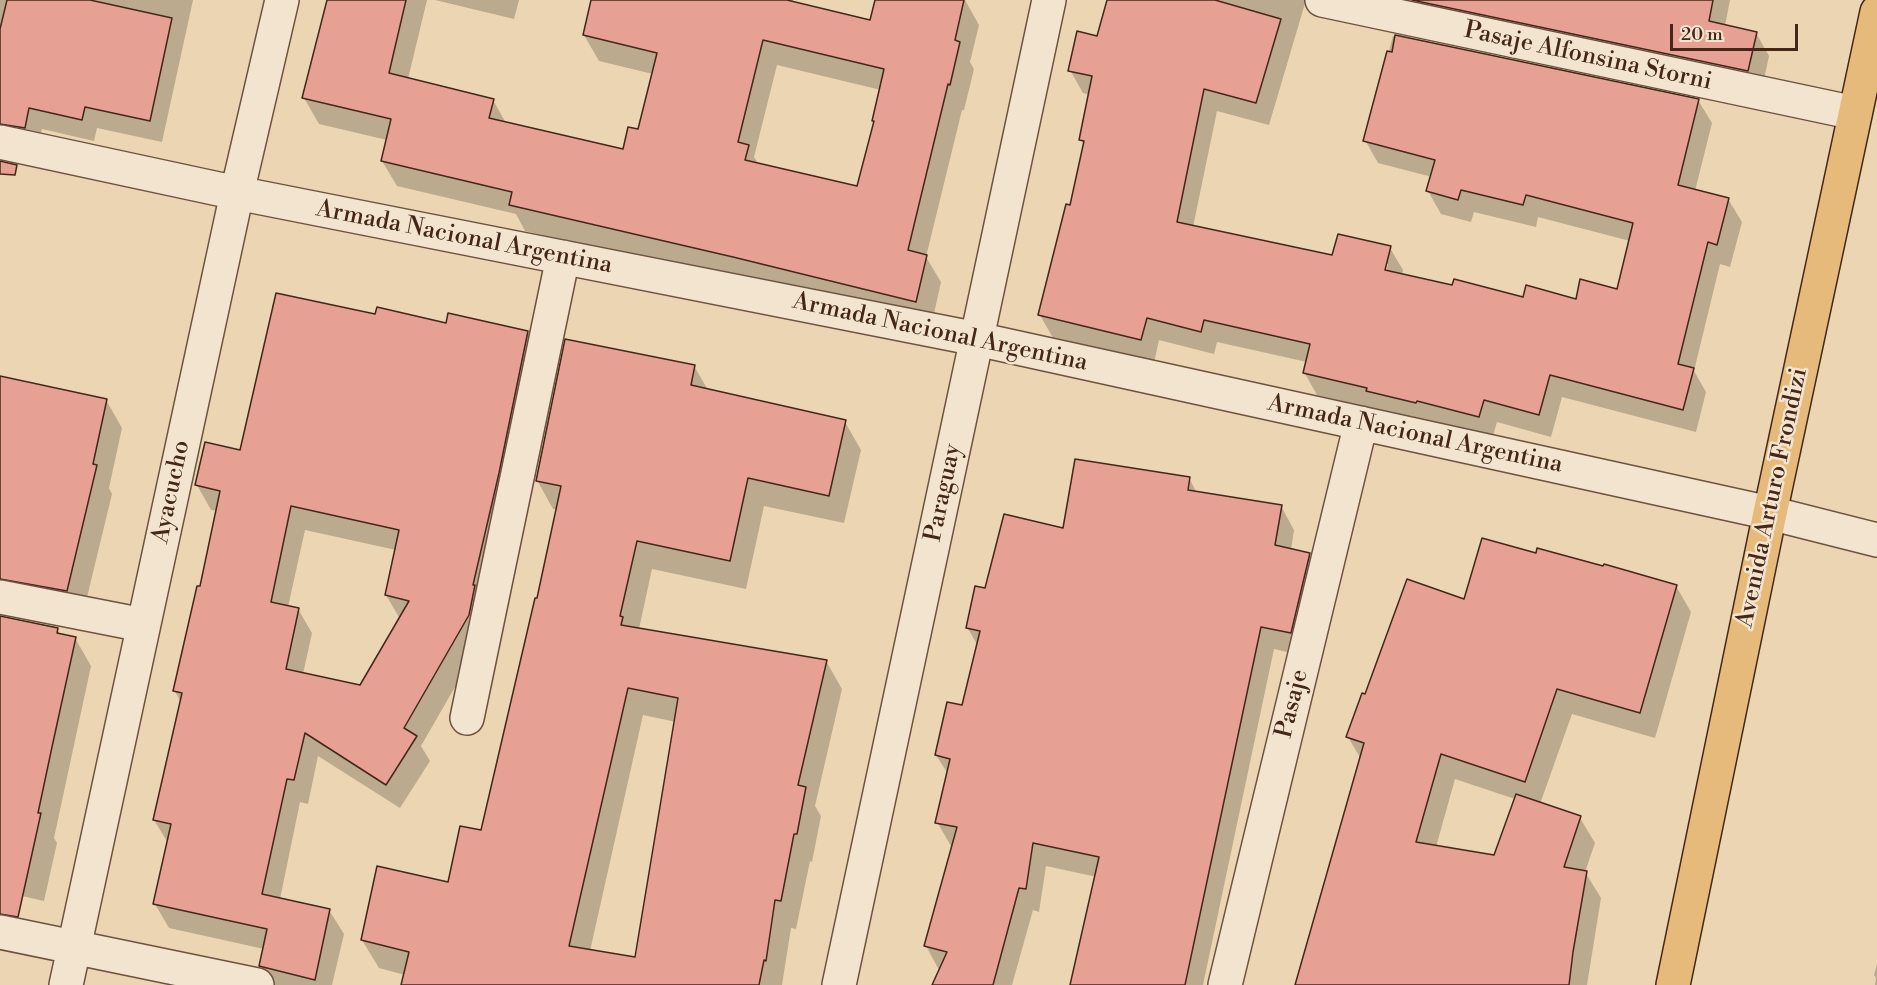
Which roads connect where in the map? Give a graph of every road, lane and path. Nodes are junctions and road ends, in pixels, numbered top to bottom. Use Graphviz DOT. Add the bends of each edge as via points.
graph roads {
  1 [pos="282,0"];
  2 [pos="1049,0"];
  3 [pos="1322,0"];
  4 [pos="1877,12"];
  5 [pos="1855,113"];
  6 [pos="0,142"];
  7 [pos="237,193"];
  8 [pos="563,257"];
  9 [pos="977,339"];
  10 [pos="1361,423"];
  11 [pos="1770,513"];
  12 [pos="1877,540"];
  13 [pos="0,597"];
  14 [pos="143,625"];
  15 [pos="467,718"];
  16 [pos="0,932"];
  17 [pos="74,947"];
  18 [pos="66,985"];
  19 [pos="256,985"];
  20 [pos="839,985"];
  21 [pos="1225,985"];
  22 [pos="1673,985"];
  1 -- 7 [label="street, Ayacucho"];
  2 -- 9 [label="street, Paraguay"];
  3 -- 5 [label="street, Pasaje Alfonsina Storni"];
  4 -- 5 [label="main road, Avenida Arturo Frondizi"];
  5 -- 11 [label="main road, Avenida Arturo Frondizi"];
  6 -- 7 [label="street, Armada Nacional Argentina"];
  7 -- 8 [label="street, Armada Nacional Argentina"];
  7 -- 14 [label="street, Ayacucho"];
  8 -- 9 [label="street, Armada Nacional Argentina"];
  8 -- 15 [label="street"];
  9 -- 10 [label="street, Armada Nacional Argentina"];
  9 -- 20 [label="street, Paraguay"];
  10 -- 11 [label="street, Armada Nacional Argentina"];
  10 -- 21 [label="street, Pasaje"];
  11 -- 12 [label="street, Armada Nacional Argentina"];
  11 -- 22 [label="main road, Avenida Arturo Frondizi"];
  13 -- 14 [label="street"];
  14 -- 17 [label="street, Ayacucho"];
  16 -- 17 [label="street"];
  17 -- 18 [label="street, Ayacucho"];
  17 -- 19 [label="street"];
}
